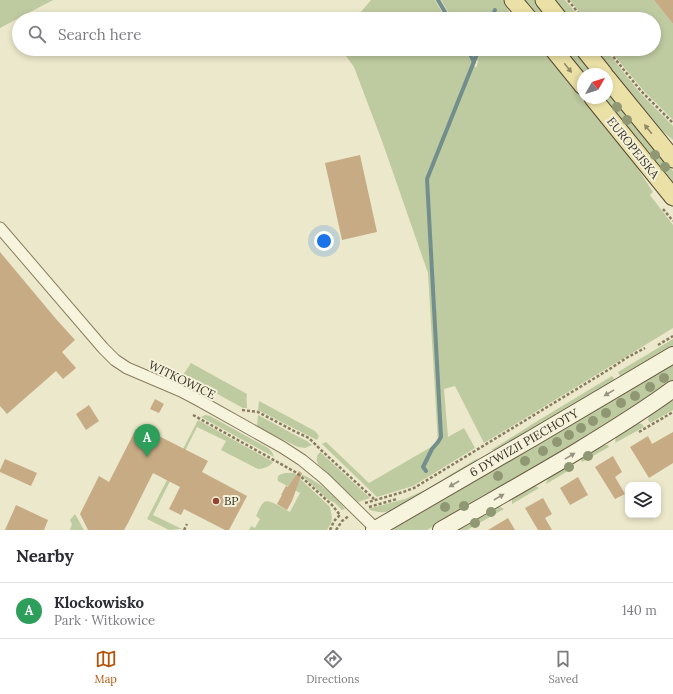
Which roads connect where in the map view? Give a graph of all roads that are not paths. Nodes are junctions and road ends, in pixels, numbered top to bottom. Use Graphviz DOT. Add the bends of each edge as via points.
graph roads {
  1 [pos="514,0"];
  2 [pos="544,0"];
  3 [pos="523,12"];
  4 [pos="553,12"];
  5 [pos="559,56"];
  6 [pos="590,56"];
  7 [pos="599,68"];
  8 [pos="577,79"];
  9 [pos="613,85"];
  10 [pos="598,104"];
  11 [pos="673,159"];
  12 [pos="673,197"];
  13 [pos="0,228"];
  14 [pos="673,355"];
  15 [pos="673,390"];
  16 [pos="376,530"];
  17 [pos="441,530"];
  1 -- 3 [label="main road"];
  2 -- 4 [label="main road"];
  5 -- 8 [label="main road, one-way"];
  6 -- 7 [label="main road"];
  11 -- 9 [label="main road, EUROPEJSKA, one-way"];
  10 -- 12 [label="main road, EUROPEJSKA"];
  13 -- 16 [label="street, WITKOWICE" via="116,360 127,368 181,391 282,447 324,478"];
  14 -- 16 [label="street, 6 DYWIZJI PIECHOTY, one-way"];
  17 -- 15 [label="street, one-way" via="606,434"];
}
